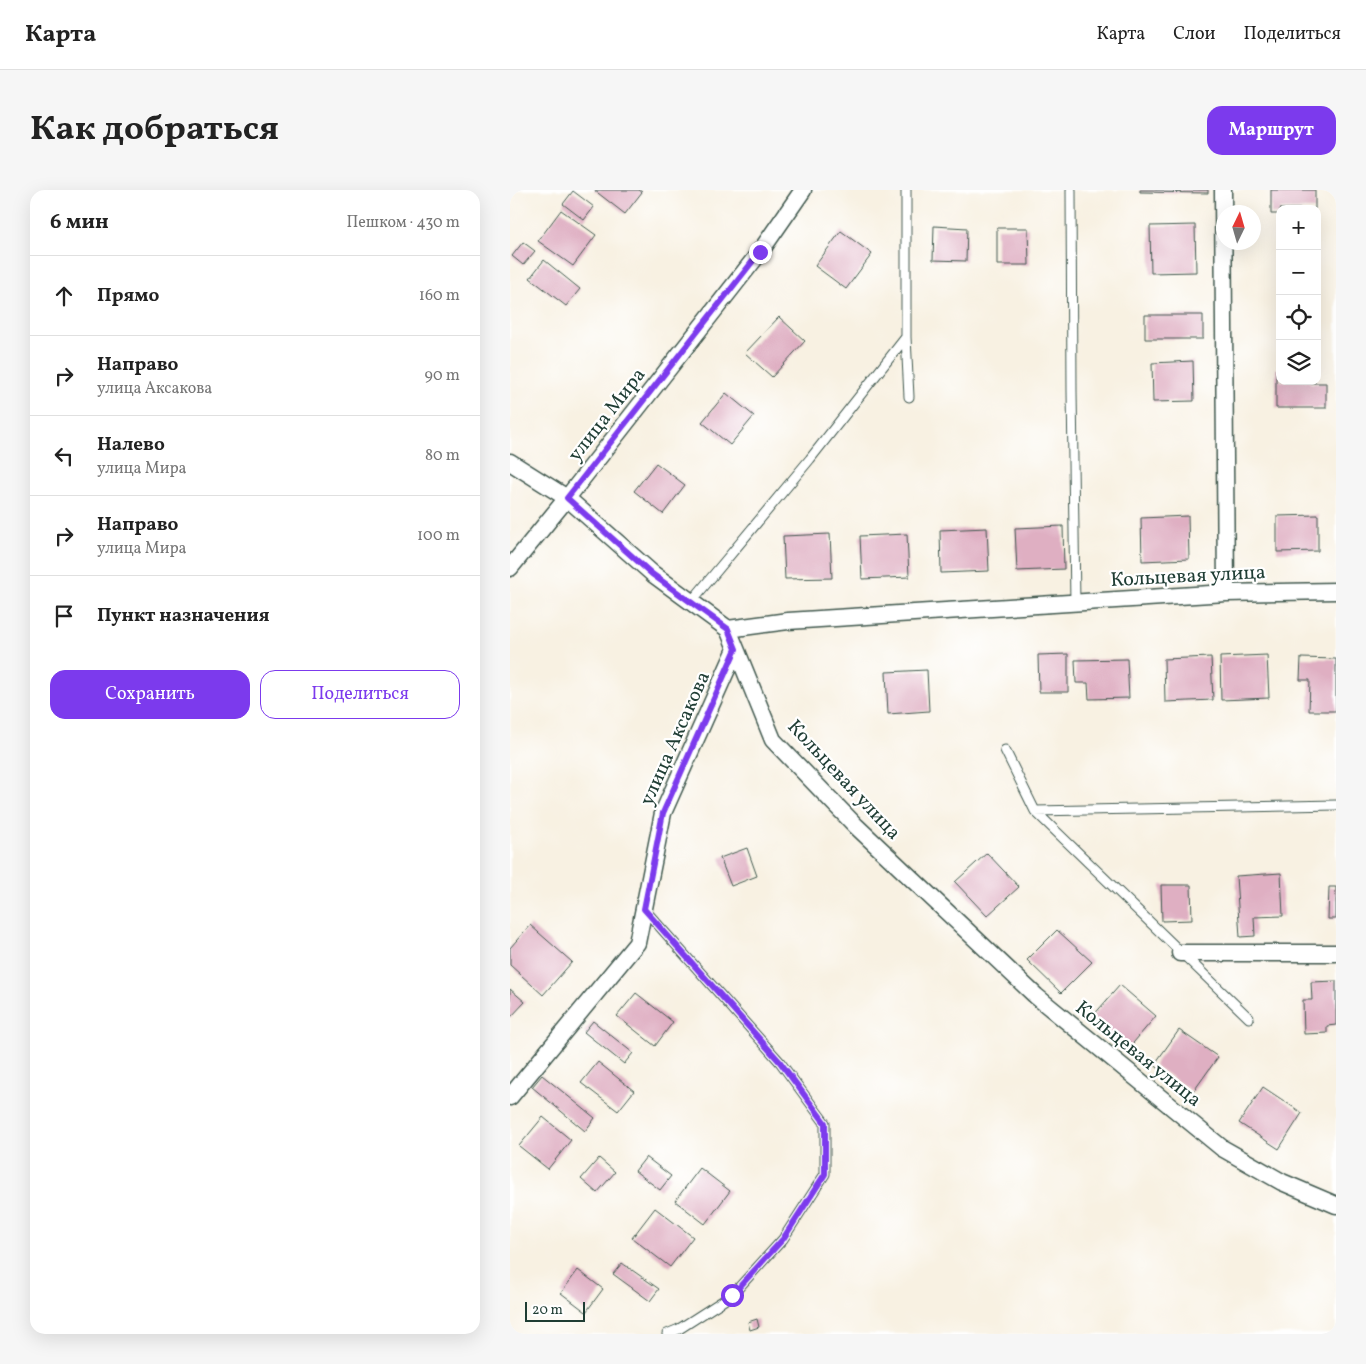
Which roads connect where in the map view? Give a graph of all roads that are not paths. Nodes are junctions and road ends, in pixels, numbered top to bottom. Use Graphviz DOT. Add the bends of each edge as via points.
graph roads {
  1 [pos="803,190"];
  2 [pos="906,190"];
  3 [pos="1071,190"];
  4 [pos="1223,190"];
  5 [pos="906,337"];
  6 [pos="909,397"];
  7 [pos="510,462"];
  8 [pos="567,498"];
  9 [pos="510,568"];
  10 [pos="1336,591"];
  11 [pos="1226,593"];
  12 [pos="691,602"];
  13 [pos="1075,603"];
  14 [pos="728,629"];
  15 [pos="736,649"];
  16 [pos="1005,750"];
  17 [pos="1336,804"];
  18 [pos="1035,811"];
  19 [pos="644,909"];
  20 [pos="1180,952"];
  21 [pos="1336,953"];
  22 [pos="1248,1018"];
  23 [pos="510,1097"];
  24 [pos="1336,1205"];
  25 [pos="667,1334"];
  1 -- 8 [label="street, улица Мира" via="760,252"];
  2 -- 5 [label="lane"];
  3 -- 13 [label="lane"];
  4 -- 11 [label="street"];
  5 -- 6 [label="lane"];
  5 -- 12 [label="lane"];
  7 -- 8 [label="street"];
  8 -- 9 [label="street"];
  8 -- 12 [label="street" via="652,574"];
  10 -- 11 [label="street, Кольцевая улица"];
  11 -- 13 [label="street, Кольцевая улица"];
  12 -- 14 [label="street"];
  13 -- 14 [label="street, Кольцевая улица" via="788,621"];
  14 -- 15 [label="street, Кольцевая улица"];
  15 -- 19 [label="street, улица Аксакова" via="663,813"];
  15 -- 24 [label="street, Кольцевая улица" via="774,740 856,826 1036,996 1222,1148 1282,1182"];
  16 -- 18 [label="lane"];
  17 -- 18 [label="lane"];
  18 -- 20 [label="lane"];
  19 -- 23 [label="street, улица Аксакова" via="637,943"];
  19 -- 25 [label="lane" via="780,1062 825,1123 825,1174 783,1239 732,1295"];
  20 -- 21 [label="street"];
  20 -- 22 [label="lane"];
}
